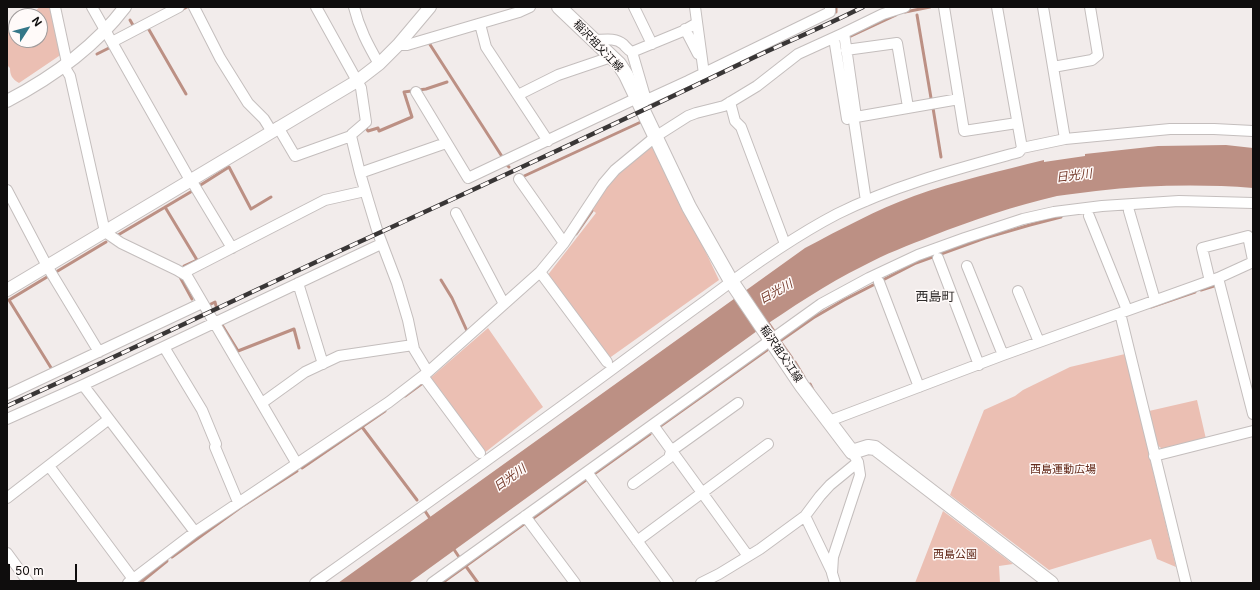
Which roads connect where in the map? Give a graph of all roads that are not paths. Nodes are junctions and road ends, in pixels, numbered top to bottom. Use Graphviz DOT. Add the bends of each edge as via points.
graph roads {
  1 [pos="55,7"];
  2 [pos="92,7"];
  3 [pos="125,7"];
  4 [pos="179,7"];
  5 [pos="194,7"];
  6 [pos="316,7"];
  7 [pos="354,7"];
  8 [pos="430,7"];
  9 [pos="530,7"];
  10 [pos="559,7"];
  11 [pos="634,7"];
  12 [pos="695,7"];
  13 [pos="830,7"];
  14 [pos="905,7"];
  15 [pos="944,7"];
  16 [pos="997,7"];
  17 [pos="1043,7"];
  18 [pos="1090,7"];
  19 [pos="697,23"];
  20 [pos="480,24"];
  21 [pos="105,29"];
  22 [pos="685,29"];
  23 [pos="839,35"];
  24 [pos="594,40"];
  25 [pos="112,42"];
  26 [pos="652,44"];
  27 [pos="398,45"];
  28 [pos="846,50"];
  29 [pos="632,52"];
  30 [pos="611,57"];
  31 [pos="702,62"];
  32 [pos="66,64"];
  33 [pos="379,64"];
  34 [pos="1053,67"];
  35 [pos="704,74"];
  36 [pos="357,80"];
  37 [pos="416,92"];
  38 [pos="518,95"];
  39 [pos="959,99"];
  40 [pos="641,100"];
  41 [pos="7,101"];
  42 [pos="730,102"];
  43 [pos="908,107"];
  44 [pos="851,118"];
  45 [pos="1017,123"];
  46 [pos="275,130"];
  47 [pos="1253,132"];
  48 [pos="351,136"];
  49 [pos="656,137"];
  50 [pos="1066,139"];
  51 [pos="548,141"];
  52 [pos="446,143"];
  53 [pos="1022,148"];
  54 [pos="360,173"];
  55 [pos="518,179"];
  56 [pos="191,180"];
  57 [pos="7,190"];
  58 [pos="365,191"];
  59 [pos="866,201"];
  60 [pos="1253,203"];
  61 [pos="1129,211"];
  62 [pos="456,213"];
  63 [pos="1089,216"];
  64 [pos="105,232"];
  65 [pos="564,243"];
  66 [pos="381,244"];
  67 [pos="785,244"];
  68 [pos="232,248"];
  69 [pos="938,258"];
  70 [pos="1253,261"];
  71 [pos="47,266"];
  72 [pos="968,266"];
  73 [pos="540,272"];
  74 [pos="183,273"];
  75 [pos="1214,279"];
  76 [pos="732,282"];
  77 [pos="879,282"];
  78 [pos="298,283"];
  79 [pos="7,290"];
  80 [pos="1018,291"];
  81 [pos="1155,300"];
  82 [pos="202,303"];
  83 [pos="504,304"];
  84 [pos="1123,312"];
  85 [pos="214,323"];
  86 [pos="770,339"];
  87 [pos="1039,342"];
  88 [pos="414,345"];
  89 [pos="164,347"];
  90 [pos="99,352"];
  91 [pos="1004,355"];
  92 [pos="607,362"];
  93 [pos="323,364"];
  94 [pos="978,365"];
  95 [pos="426,374"];
  96 [pos="83,384"];
  97 [pos="919,387"];
  98 [pos="7,395"];
  99 [pos="262,402"];
  100 [pos="738,403"];
  101 [pos="1253,414"];
  102 [pos="7,419"];
  103 [pos="109,419"];
  104 [pos="829,421"];
  105 [pos="652,425"];
  106 [pos="1253,431"];
  107 [pos="768,444"];
  108 [pos="671,451"];
  109 [pos="480,453"];
  110 [pos="1154,456"];
  111 [pos="855,457"];
  112 [pos="297,464"];
  113 [pos="48,466"];
  114 [pos="587,472"];
  115 [pos="633,484"];
  116 [pos="702,493"];
  117 [pos="7,498"];
  118 [pos="238,502"];
  119 [pos="525,516"];
  120 [pos="805,516"];
  121 [pos="195,532"];
  122 [pos="637,541"];
  123 [pos="7,553"];
  124 [pos="748,556"];
  125 [pos="832,573"];
  126 [pos="131,581"];
  127 [pos="706,582"];
  128 [pos="29,583"];
  129 [pos="315,583"];
  130 [pos="432,583"];
  131 [pos="575,583"];
  132 [pos="668,583"];
  133 [pos="835,583"];
  134 [pos="1051,583"];
  135 [pos="1186,583"];
  1 -- 32 [label="street"];
  2 -- 21 [label="street"];
  3 -- 21 [label="street"];
  4 -- 25 [label="street"];
  5 -- 46 [label="street" via="220,58 248,103"];
  6 -- 36 [label="street"];
  7 -- 33 [label="street" via="358,24"];
  8 -- 27 [label="street"];
  9 -- 20 [label="street"];
  10 -- 24 [label="main road, 稲沢祖父江線"];
  11 -- 26 [label="street"];
  12 -- 19 [label="street"];
  13 -- 35 [label="street" via="830,12"];
  14 -- 23 [label="street" via="882,14"];
  15 -- 39 [label="street"];
  16 -- 45 [label="street"];
  17 -- 34 [label="street"];
  18 -- 34 [label="street" via="1098,55 1092,60"];
  19 -- 22 [label="street"];
  19 -- 31 [label="street"];
  20 -- 27 [label="street" via="407,45"];
  20 -- 38 [label="street" via="486,46"];
  21 -- 25 [label="street"];
  21 -- 32 [label="street"];
  22 -- 26 [label="street"];
  22 -- 31 [label="street"];
  23 -- 28 [label="street"];
  23 -- 42 [label="street" via="798,54 757,86"];
  23 -- 44 [label="street"];
  24 -- 29 [label="street" via="622,42"];
  24 -- 30 [label="main road, 稲沢祖父江線"];
  25 -- 56 [label="street"];
  26 -- 29 [label="street"];
  27 -- 33 [label="street"];
  28 -- 43 [label="street" via="897,43"];
  28 -- 44 [label="street"];
  29 -- 40 [label="street"];
  30 -- 38 [label="street" via="558,75"];
  30 -- 40 [label="main road, 稲沢祖父江線" via="619,64"];
  31 -- 35 [label="street"];
  32 -- 41 [label="street"];
  32 -- 64 [label="street"];
  33 -- 36 [label="street"];
  34 -- 50 [label="street"];
  35 -- 40 [label="street"];
  36 -- 46 [label="street"];
  36 -- 48 [label="street" via="361,88 366,122"];
  37 -- 52 [label="street"];
  38 -- 51 [label="street"];
  39 -- 43 [label="street"];
  39 -- 45 [label="street" via="964,131"];
  40 -- 49 [label="main road, 稲沢祖父江線"];
  40 -- 51 [label="street"];
  42 -- 49 [label="street" via="688,116"];
  42 -- 67 [label="street"];
  43 -- 44 [label="street"];
  44 -- 59 [label="street" via="854,121"];
  45 -- 53 [label="street"];
  46 -- 48 [label="street" via="295,156"];
  46 -- 56 [label="street"];
  47 -- 50 [label="street" via="1170,129"];
  48 -- 54 [label="street"];
  49 -- 65 [label="street" via="615,170"];
  49 -- 76 [label="main road, 稲沢祖父江線" via="701,229"];
  50 -- 53 [label="street"];
  51 -- 52 [label="street" via="468,178"];
  52 -- 54 [label="street"];
  53 -- 59 [label="street" via="1019,152 935,175"];
  54 -- 58 [label="street"];
  55 -- 65 [label="street"];
  56 -- 64 [label="street"];
  56 -- 68 [label="street"];
  57 -- 71 [label="street"];
  58 -- 66 [label="street"];
  58 -- 68 [label="street" via="325,200"];
  59 -- 67 [label="street"];
  60 -- 86 [label="street" via="1179,201 1102,206 1023,219 918,255 869,278 821,304"];
  61 -- 81 [label="street"];
  62 -- 83 [label="street"];
  63 -- 84 [label="street"];
  64 -- 71 [label="street"];
  64 -- 74 [label="street" via="121,243"];
  65 -- 73 [label="street"];
  66 -- 78 [label="street"];
  66 -- 88 [label="street" via="397,283"];
  67 -- 76 [label="street"];
  68 -- 74 [label="street"];
  69 -- 94 [label="street"];
  70 -- 75 [label="street"];
  70 -- 75 [label="street" via="1248,236 1202,248"];
  71 -- 79 [label="street"];
  71 -- 90 [label="street"];
  72 -- 91 [label="street"];
  73 -- 83 [label="street"];
  73 -- 92 [label="street"];
  74 -- 82 [label="street"];
  75 -- 81 [label="street"];
  75 -- 101 [label="street"];
  76 -- 86 [label="main road, 稲沢祖父江線"];
  76 -- 129 [label="street"];
  77 -- 97 [label="street"];
  78 -- 85 [label="street"];
  78 -- 93 [label="street"];
  80 -- 87 [label="street"];
  81 -- 84 [label="street"];
  82 -- 85 [label="street"];
  82 -- 90 [label="street"];
  83 -- 95 [label="street"];
  84 -- 87 [label="street"];
  84 -- 110 [label="street"];
  85 -- 89 [label="street"];
  85 -- 99 [label="street"];
  86 -- 104 [label="main road, 稲沢祖父江線"];
  86 -- 105 [label="street"];
  87 -- 91 [label="street"];
  88 -- 93 [label="street" via="339,356"];
  88 -- 95 [label="street"];
  89 -- 96 [label="street"];
  89 -- 118 [label="street" via="202,410"];
  90 -- 98 [label="street"];
  91 -- 94 [label="street"];
  93 -- 99 [label="street" via="304,372"];
  94 -- 97 [label="street"];
  95 -- 109 [label="street"];
  95 -- 112 [label="street"];
  96 -- 102 [label="street"];
  96 -- 103 [label="street"];
  97 -- 104 [label="street"];
  99 -- 112 [label="street"];
  100 -- 108 [label="street"];
  103 -- 113 [label="street"];
  103 -- 121 [label="street"];
  104 -- 111 [label="main road, 稲沢祖父江線"];
  105 -- 108 [label="street"];
  105 -- 114 [label="street"];
  106 -- 110 [label="street"];
  107 -- 116 [label="street"];
  108 -- 115 [label="street" via="669,458"];
  108 -- 116 [label="street"];
  110 -- 135 [label="street"];
  111 -- 120 [label="street"];
  111 -- 125 [label="street" via="860,475 833,558"];
  111 -- 134 [label="main road" via="868,447 875,448"];
  112 -- 118 [label="street"];
  113 -- 117 [label="street"];
  113 -- 126 [label="street"];
  114 -- 119 [label="street"];
  114 -- 122 [label="street"];
  116 -- 122 [label="street"];
  116 -- 124 [label="street"];
  118 -- 121 [label="street"];
  119 -- 130 [label="street"];
  119 -- 131 [label="street"];
  120 -- 124 [label="street"];
  120 -- 125 [label="street"];
  121 -- 126 [label="street"];
  122 -- 132 [label="street"];
  123 -- 128 [label="street"];
  124 -- 127 [label="street"];
  125 -- 133 [label="street"];
}
